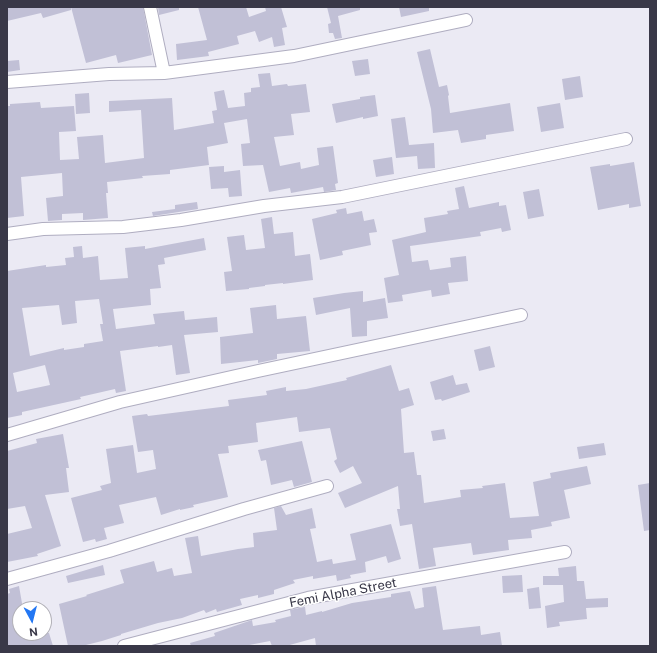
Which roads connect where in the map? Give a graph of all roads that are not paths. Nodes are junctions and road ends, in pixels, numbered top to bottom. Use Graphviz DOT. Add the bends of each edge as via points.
graph roads {
  1 [pos="150,7"];
  2 [pos="466,20"];
  3 [pos="164,73"];
  4 [pos="7,82"];
  5 [pos="626,139"];
  6 [pos="7,234"];
  7 [pos="521,315"];
  8 [pos="7,435"];
  9 [pos="327,486"];
  10 [pos="565,552"];
  11 [pos="7,579"];
  12 [pos="124,646"];
  1 -- 3 [label="street"];
  2 -- 3 [label="street" via="294,56"];
  3 -- 4 [label="street" via="109,74"];
  5 -- 6 [label="street" via="342,197 123,227 43,229"];
  7 -- 8 [label="street" via="128,401"];
  9 -- 11 [label="street"];
  10 -- 12 [label="street, Femi Alpha Street" via="308,598"];
}
